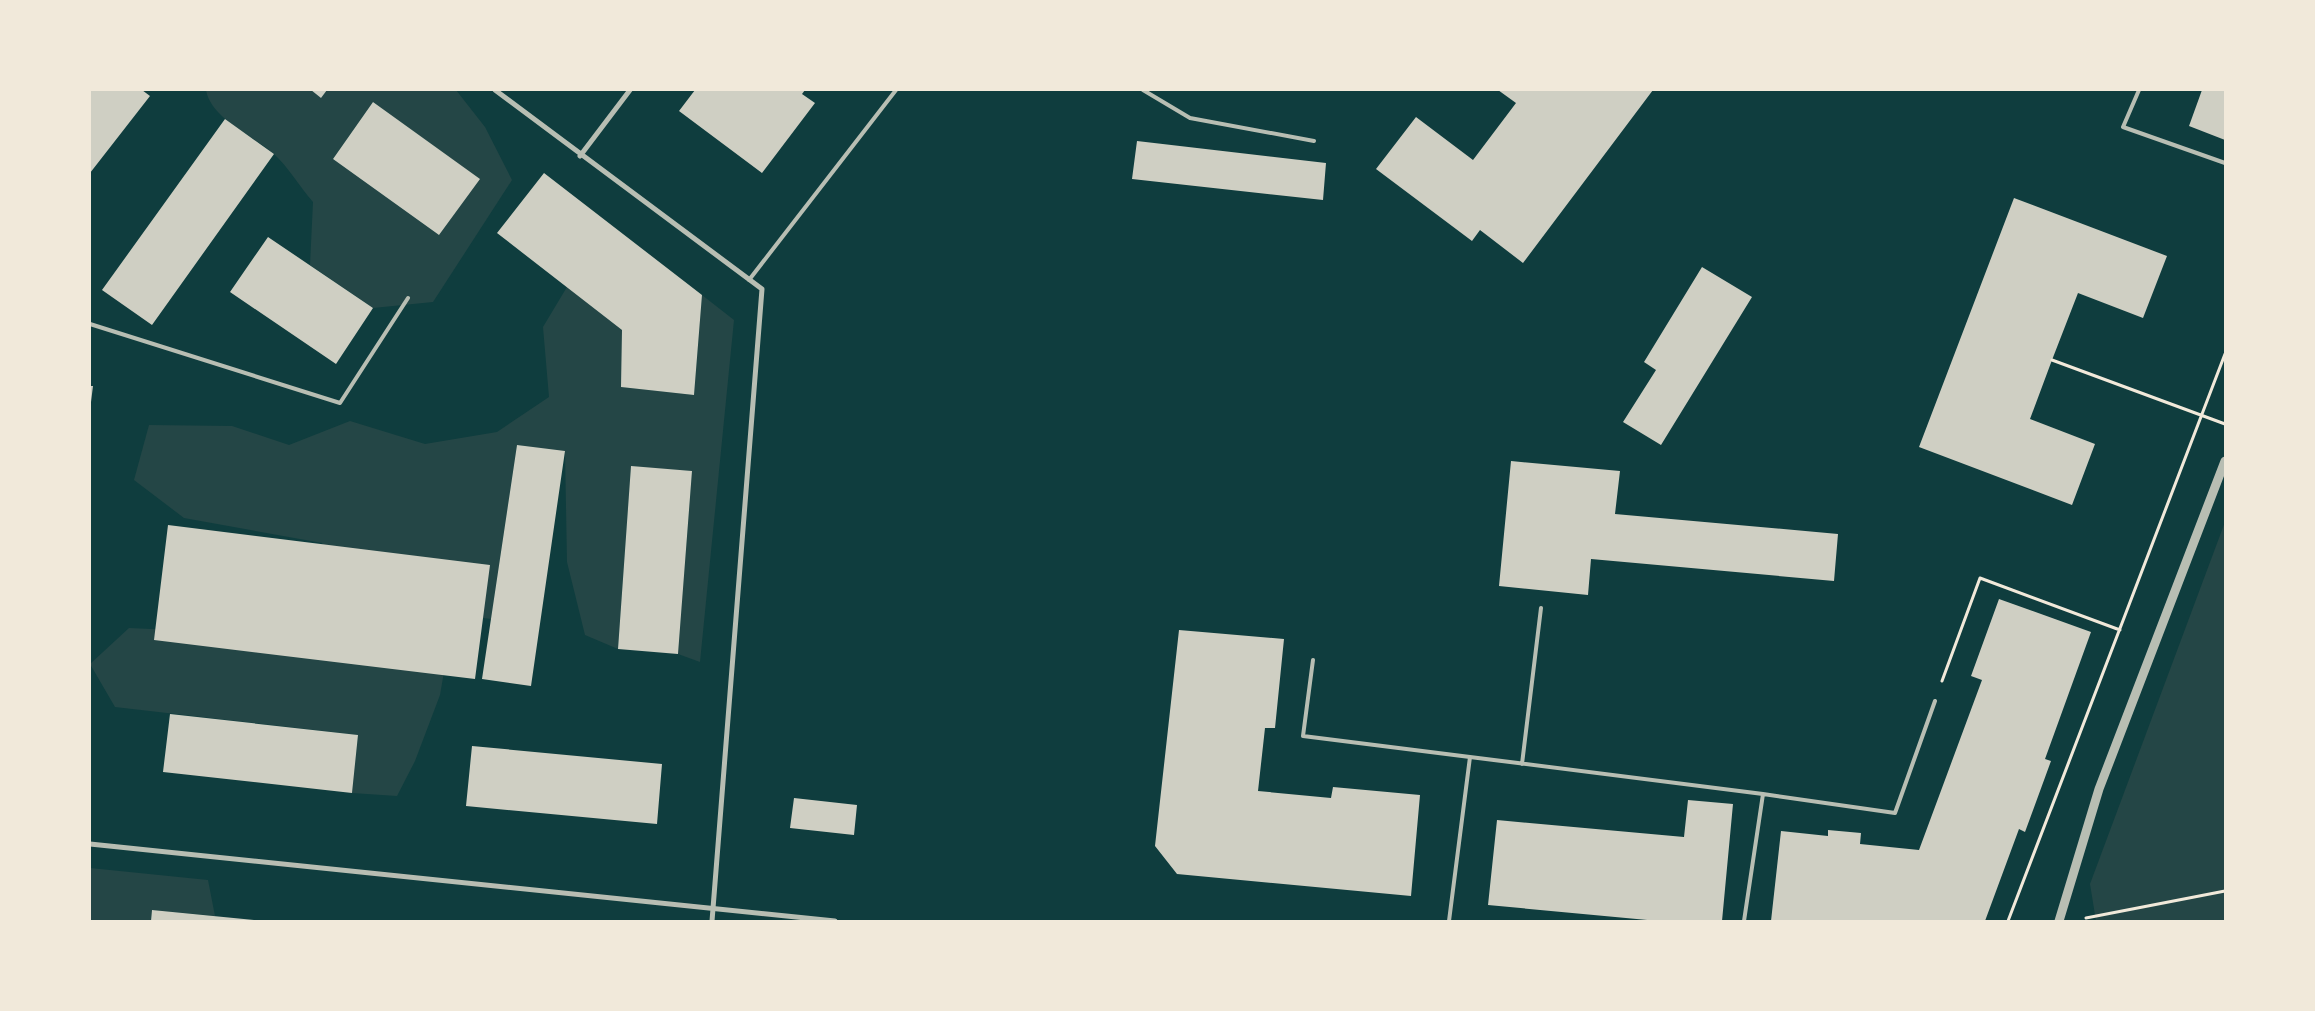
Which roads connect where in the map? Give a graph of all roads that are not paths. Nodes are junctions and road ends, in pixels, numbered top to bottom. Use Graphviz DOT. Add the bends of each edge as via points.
graph roads {
  1 [pos="495,90"];
  2 [pos="630,90"];
  3 [pos="896,90"];
  4 [pos="1143,90"];
  5 [pos="2139,90"];
  6 [pos="1314,141"];
  7 [pos="580,156"];
  8 [pos="2225,163"];
  9 [pos="749,280"];
  10 [pos="408,298"];
  11 [pos="90,324"];
  12 [pos="2225,461"];
  13 [pos="1541,608"];
  14 [pos="1313,660"];
  15 [pos="1935,701"];
  16 [pos="1470,757"];
  17 [pos="1522,764"];
  18 [pos="1763,794"];
  19 [pos="90,844"];
  20 [pos="713,910"];
  21 [pos="712,921"];
  22 [pos="835,921"];
  23 [pos="1449,921"];
  24 [pos="1744,921"];
  25 [pos="2059,921"];
  1 -- 7 [label="street"];
  2 -- 7 [label="street"];
  3 -- 9 [label="lane"];
  4 -- 6 [label="lane" via="1190,118"];
  5 -- 8 [label="lane" via="2123,127"];
  7 -- 9 [label="street"];
  9 -- 20 [label="street" via="762,289"];
  10 -- 11 [label="lane" via="340,403"];
  12 -- 25 [label="street" via="2099,789"];
  13 -- 17 [label="lane"];
  14 -- 16 [label="lane" via="1304,736"];
  15 -- 18 [label="lane" via="1895,812"];
  16 -- 17 [label="lane"];
  16 -- 23 [label="lane"];
  17 -- 18 [label="lane"];
  18 -- 24 [label="lane"];
  19 -- 20 [label="street"];
  20 -- 21 [label="street"];
  20 -- 22 [label="street"];
}
